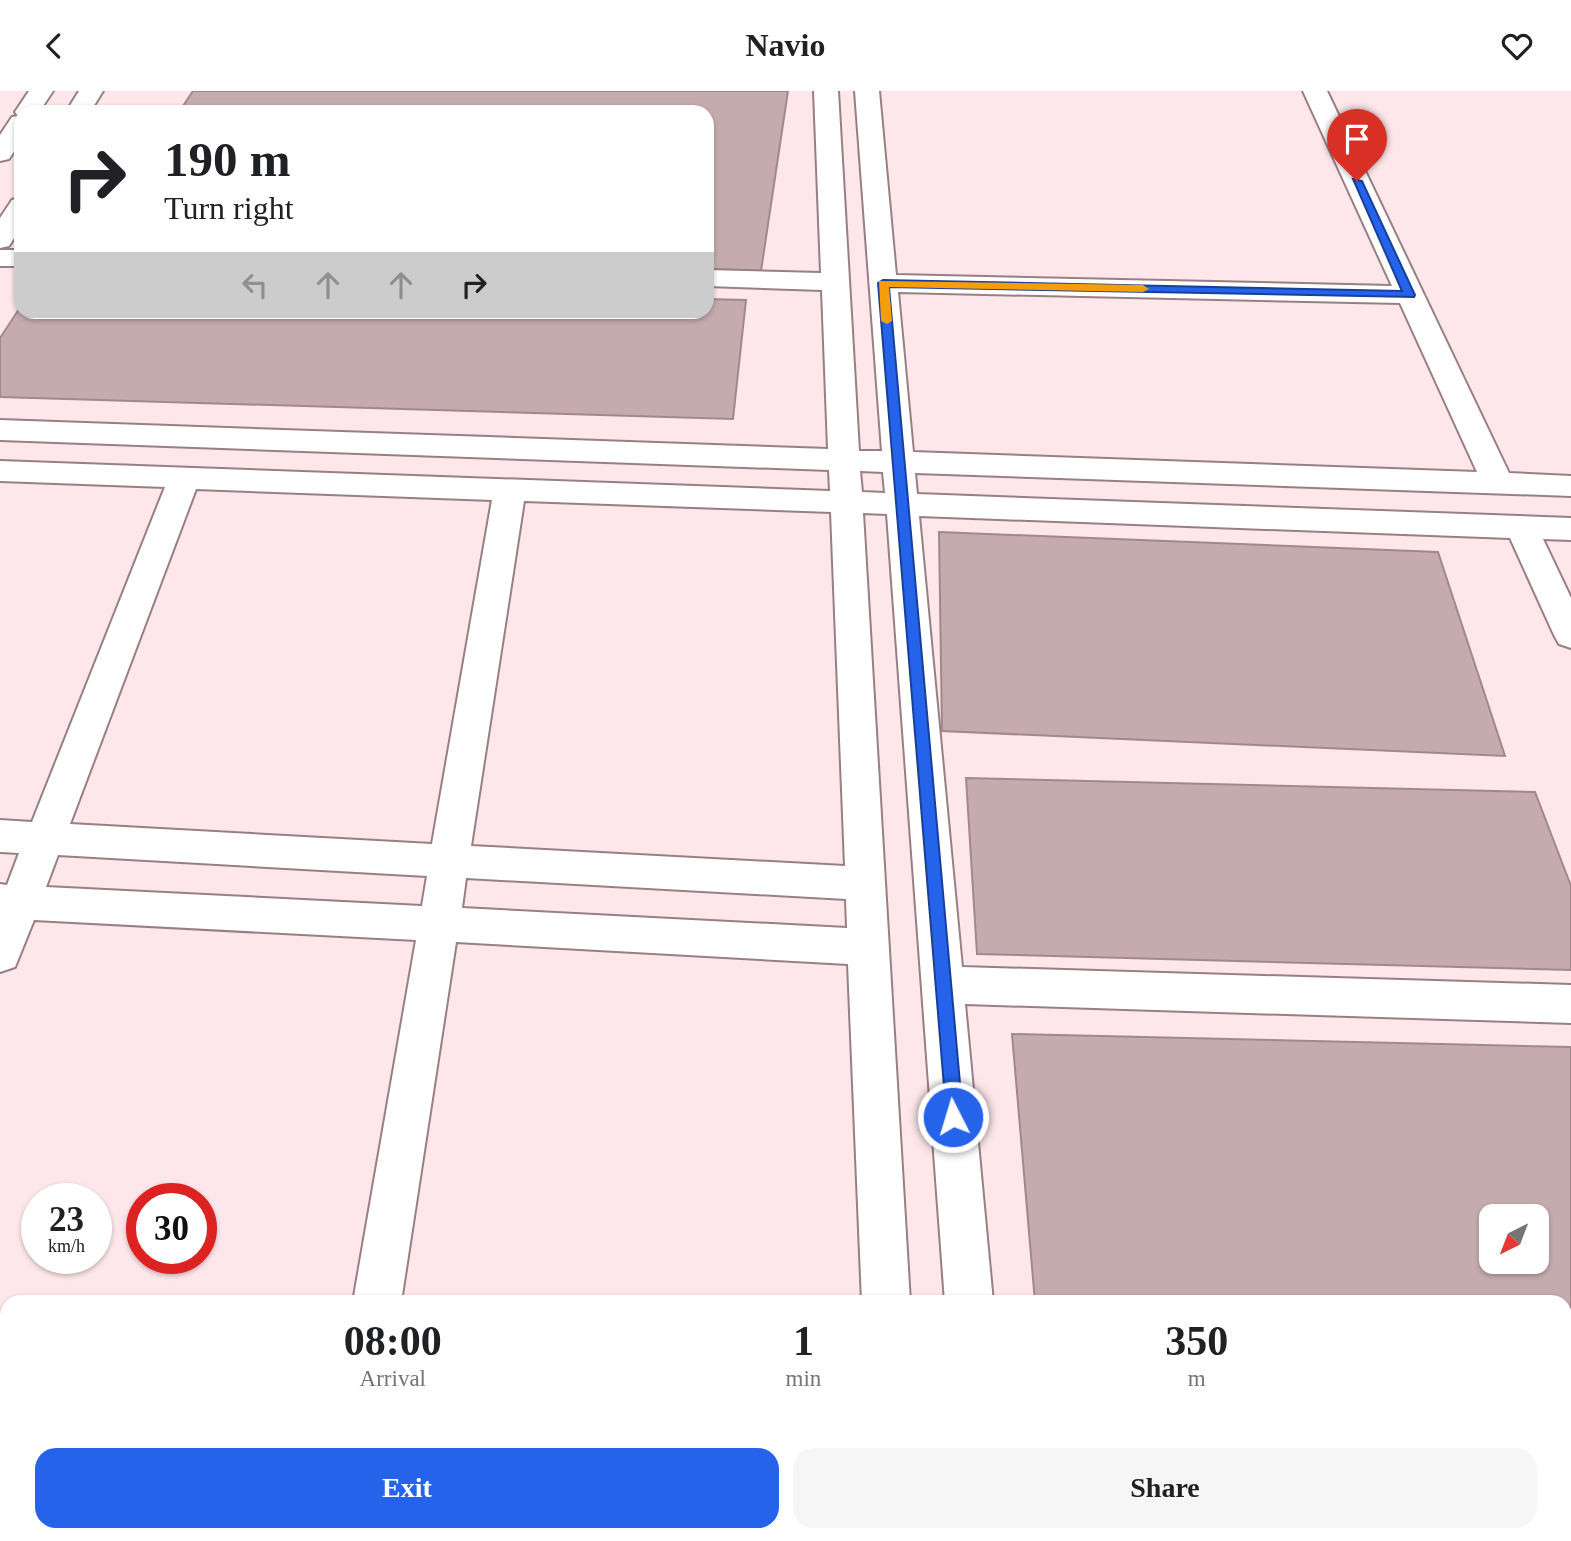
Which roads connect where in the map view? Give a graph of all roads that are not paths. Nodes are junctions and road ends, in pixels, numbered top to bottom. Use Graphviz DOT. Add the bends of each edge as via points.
graph roads {
  1 [pos="826,91"];
  2 [pos="867,91"];
  3 [pos="1315,91"];
  4 [pos="14,133"];
  5 [pos="0,154"];
  6 [pos="14,217"];
  7 [pos="0,240"];
  8 [pos="714,278"];
  9 [pos="835,282"];
  10 [pos="883,283"];
  11 [pos="1410,295"];
  12 [pos="0,430"];
  13 [pos="844,460"];
  14 [pos="898,462"];
  15 [pos="0,471"];
  16 [pos="184,478"];
  17 [pos="1498,483"];
  18 [pos="1571,486"];
  19 [pos="510,490"];
  20 [pos="846,502"];
  21 [pos="902,505"];
  22 [pos="1521,527"];
  23 [pos="1571,529"];
  24 [pos="1571,635"];
  25 [pos="0,835"];
  26 [pos="45,838"];
  27 [pos="448,861"];
  28 [pos="865,884"];
  29 [pos="10,902"];
  30 [pos="438,925"];
  31 [pos="868,947"];
  32 [pos="0,954"];
  33 [pos="942,985"];
  34 [pos="1571,1004"];
  35 [pos="378,1295"];
  36 [pos="886,1295"];
  37 [pos="968,1295"];
  1 -- 9 [label="street"];
  2 -- 10 [label="street"];
  3 -- 11 [label="street"];
  4 -- 5 [label="street"];
  6 -- 7 [label="street"];
  8 -- 9 [label="street"];
  9 -- 13 [label="street"];
  10 -- 11 [label="street"];
  10 -- 14 [label="street"];
  11 -- 17 [label="street"];
  12 -- 13 [label="street"];
  13 -- 14 [label="street"];
  13 -- 20 [label="street"];
  14 -- 17 [label="street"];
  14 -- 21 [label="street"];
  15 -- 16 [label="street"];
  16 -- 19 [label="street"];
  16 -- 26 [label="street"];
  17 -- 18 [label="street"];
  19 -- 20 [label="street"];
  19 -- 27 [label="street"];
  20 -- 21 [label="street"];
  20 -- 28 [label="street"];
  21 -- 22 [label="street"];
  21 -- 33 [label="street"];
  22 -- 23 [label="street"];
  22 -- 24 [label="street"];
  25 -- 26 [label="street"];
  26 -- 27 [label="street"];
  26 -- 29 [label="street"];
  27 -- 28 [label="street"];
  27 -- 30 [label="street"];
  28 -- 31 [label="street"];
  29 -- 30 [label="street"];
  29 -- 32 [label="street"];
  30 -- 31 [label="street"];
  30 -- 35 [label="street"];
  31 -- 36 [label="street"];
  33 -- 34 [label="street"];
  33 -- 37 [label="street"];
}
